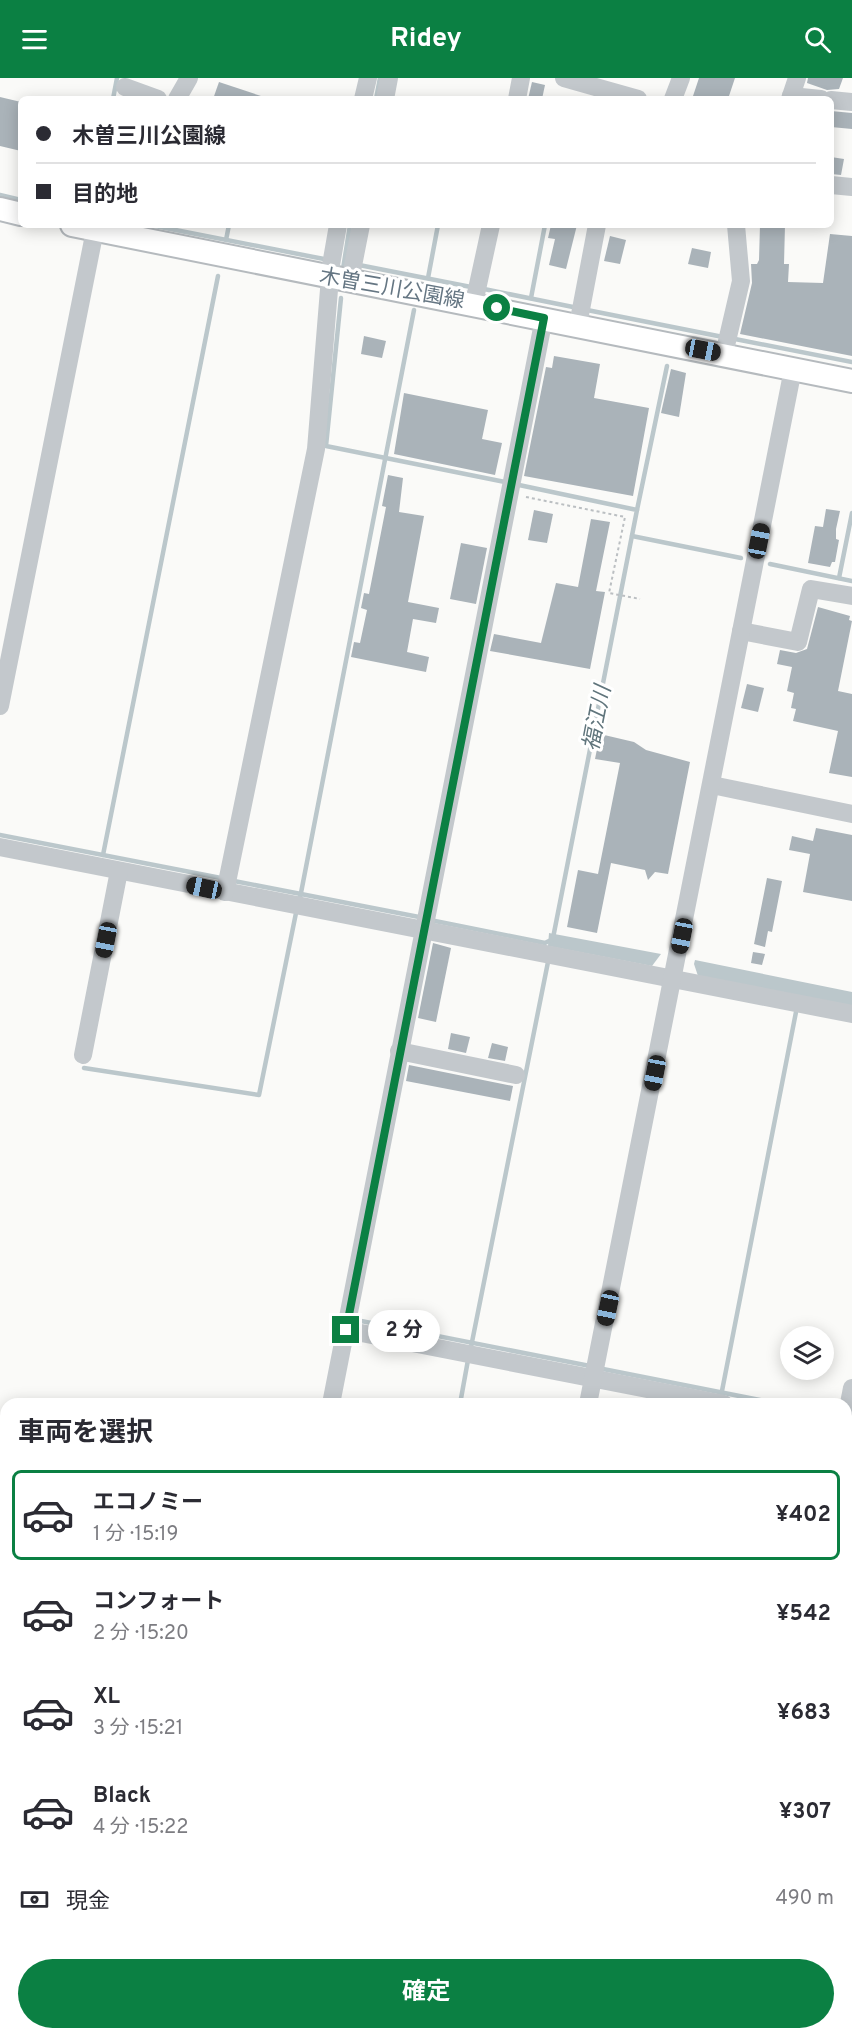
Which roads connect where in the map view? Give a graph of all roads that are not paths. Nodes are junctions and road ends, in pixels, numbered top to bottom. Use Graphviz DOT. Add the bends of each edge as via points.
graph roads {
  1 [pos="189,78"];
  2 [pos="368,78"];
  3 [pos="389,78"];
  4 [pos="521,78"];
  5 [pos="564,78"];
  6 [pos="681,78"];
  7 [pos="797,78"];
  8 [pos="124,88"];
  9 [pos="149,96"];
  10 [pos="179,96"];
  11 [pos="364,96"];
  12 [pos="386,96"];
  13 [pos="518,96"];
  14 [pos="622,96"];
  15 [pos="675,96"];
  16 [pos="790,96"];
  17 [pos="834,100"];
  18 [pos="852,102"];
  19 [pos="834,185"];
  20 [pos="852,187"];
  21 [pos="0,209"];
  22 [pos="18,213"];
  23 [pos="96,228"];
  24 [pos="101,228"];
  25 [pos="339,228"];
  26 [pos="360,228"];
  27 [pos="490,228"];
  28 [pos="596,228"];
  29 [pos="736,228"];
  30 [pos="340,279"];
  31 [pos="474,303"];
  32 [pos="544,318"];
  33 [pos="578,325"];
  34 [pos="724,354"];
  35 [pos="793,369"];
  36 [pos="852,381"];
  37 [pos="852,596"];
  38 [pos="741,631"];
  39 [pos="0,706"];
  40 [pos="712,785"];
  41 [pos="852,813"];
  42 [pos="0,848"];
  43 [pos="119,871"];
  44 [pos="225,892"];
  45 [pos="424,931"];
  46 [pos="674,980"];
  47 [pos="852,1014"];
  48 [pos="399,1051"];
  49 [pos="83,1055"];
  50 [pos="516,1075"];
  51 [pos="346,1330"];
  52 [pos="593,1378"];
  53 [pos="332,1398"];
  54 [pos="589,1398"];
  55 [pos="694,1398"];
  1 -- 10 [label="street"];
  2 -- 11 [label="street"];
  3 -- 12 [label="street"];
  4 -- 13 [label="street"];
  5 -- 14 [label="street"];
  6 -- 15 [label="street"];
  7 -- 16 [label="street"];
  8 -- 9 [label="street"];
  17 -- 18 [label="street"];
  19 -- 20 [label="street"];
  21 -- 22 [label="main road"];
  23 -- 39 [label="street"];
  24 -- 30 [label="main road, 木曽三川公園線"];
  25 -- 30 [label="street"];
  26 -- 30 [label="street"];
  27 -- 31 [label="street"];
  28 -- 33 [label="street"];
  29 -- 34 [label="street" via="741,281"];
  30 -- 31 [label="main road, 木曽三川公園線"];
  30 -- 44 [label="street" via="316,449"];
  31 -- 32 [label="main road, 木曽三川公園線"];
  32 -- 33 [label="main road, 木曽三川公園線"];
  32 -- 45 [label="street"];
  33 -- 34 [label="main road, 木曽三川公園線"];
  34 -- 35 [label="main road, 木曽三川公園線"];
  35 -- 36 [label="main road, 木曽三川公園線"];
  35 -- 38 [label="street"];
  37 -- 38 [label="street" via="812,589 798,642"];
  38 -- 40 [label="street"];
  40 -- 41 [label="street"];
  40 -- 46 [label="street"];
  42 -- 43 [label="street"];
  43 -- 44 [label="street"];
  43 -- 49 [label="street"];
  44 -- 45 [label="street"];
  45 -- 46 [label="street"];
  45 -- 48 [label="street"];
  46 -- 47 [label="street"];
  46 -- 52 [label="street"];
  48 -- 50 [label="street"];
  48 -- 51 [label="street"];
  51 -- 52 [label="street"];
  51 -- 53 [label="street"];
  52 -- 54 [label="street"];
  52 -- 55 [label="street"];
}
